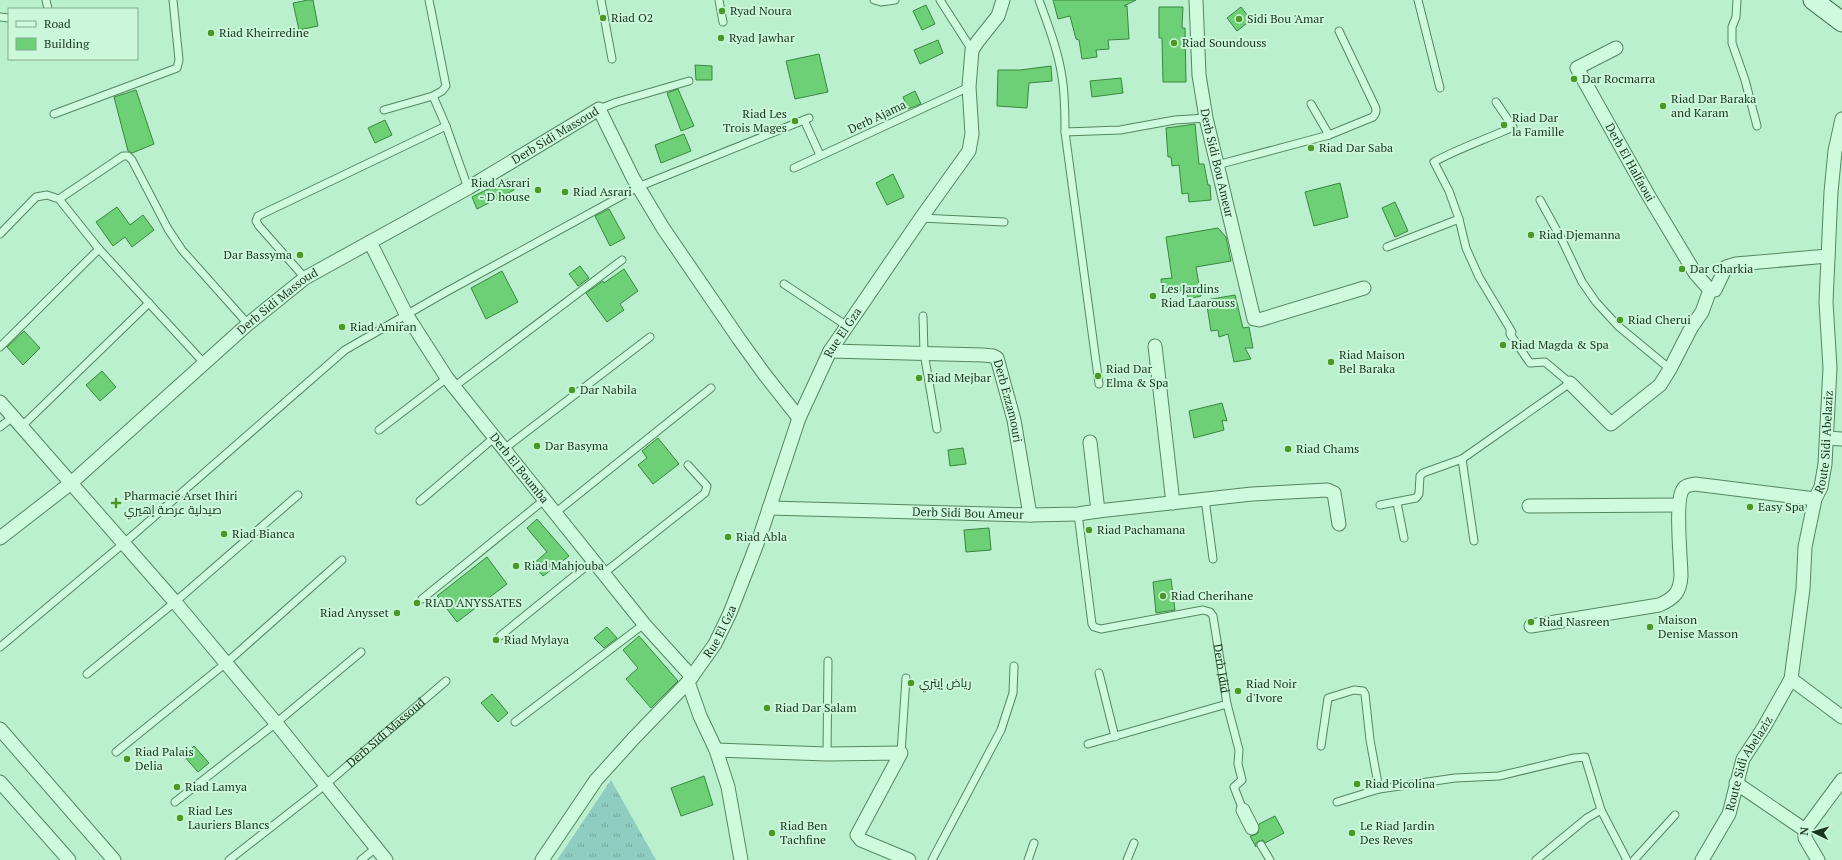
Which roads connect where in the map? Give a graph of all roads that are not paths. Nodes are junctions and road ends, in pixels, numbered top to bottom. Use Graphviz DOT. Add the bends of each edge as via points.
graph roads {
  1 [pos="173,0"];
  2 [pos="429,0"];
  3 [pos="601,0"];
  4 [pos="720,0"];
  5 [pos="874,0"];
  6 [pos="896,0"];
  7 [pos="940,0"];
  8 [pos="1003,0"];
  9 [pos="1039,0"];
  10 [pos="1196,0"];
  11 [pos="1418,0"];
  12 [pos="1737,0"];
  13 [pos="1813,0"];
  14 [pos="1842,19"];
  15 [pos="723,22"];
  16 [pos="1339,31"];
  17 [pos="1616,48"];
  18 [pos="972,50"];
  19 [pos="612,59"];
  20 [pos="689,81"];
  21 [pos="970,87"];
  22 [pos="1440,88"];
  23 [pos="433,96"];
  24 [pos="1496,102"];
  25 [pos="1311,104"];
  26 [pos="599,109"];
  27 [pos="384,110"];
  28 [pos="54,114"];
  29 [pos="1206,118"];
  30 [pos="1842,119"];
  31 [pos="446,126"];
  32 [pos="1757,126"];
  33 [pos="1065,132"];
  34 [pos="1329,135"];
  35 [pos="820,156"];
  36 [pos="1217,165"];
  37 [pos="794,168"];
  38 [pos="638,187"];
  39 [pos="468,188"];
  40 [pos="59,199"];
  41 [pos="1540,200"];
  42 [pos="921,218"];
  43 [pos="1459,219"];
  44 [pos="1004,222"];
  45 [pos="0,234"];
  46 [pos="370,242"];
  47 [pos="1387,247"];
  48 [pos="99,249"];
  49 [pos="1828,256"];
  50 [pos="622,260"];
  51 [pos="305,278"];
  52 [pos="784,284"];
  53 [pos="1364,288"];
  54 [pos="1710,290"];
  55 [pos="150,303"];
  56 [pos="406,314"];
  57 [pos="923,316"];
  58 [pos="248,324"];
  59 [pos="847,326"];
  60 [pos="650,337"];
  61 [pos="0,346"];
  62 [pos="1155,346"];
  63 [pos="830,351"];
  64 [pos="924,353"];
  65 [pos="204,363"];
  66 [pos="1670,369"];
  67 [pos="451,382"];
  68 [pos="1570,383"];
  69 [pos="1100,384"];
  70 [pos="711,388"];
  71 [pos="0,402"];
  72 [pos="799,418"];
  73 [pos="17,422"];
  74 [pos="0,427"];
  75 [pos="937,429"];
  76 [pos="379,430"];
  77 [pos="495,437"];
  78 [pos="1828,438"];
  79 [pos="1842,439"];
  80 [pos="1090,442"];
  81 [pos="504,449"];
  82 [pos="1462,459"];
  83 [pos="688,465"];
  84 [pos="71,483"];
  85 [pos="298,495"];
  86 [pos="1205,499"];
  87 [pos="1815,499"];
  88 [pos="544,500"];
  89 [pos="420,501"];
  90 [pos="1173,503"];
  91 [pos="1397,503"];
  92 [pos="1380,505"];
  93 [pos="1678,505"];
  94 [pos="1529,506"];
  95 [pos="769,508"];
  96 [pos="1098,511"];
  97 [pos="555,513"];
  98 [pos="1078,514"];
  99 [pos="1030,515"];
  100 [pos="1339,524"];
  101 [pos="0,538"];
  102 [pos="1404,538"];
  103 [pos="1474,541"];
  104 [pos="124,543"];
  105 [pos="1213,558"];
  106 [pos="342,560"];
  107 [pos="594,560"];
  108 [pos="604,573"];
  109 [pos="422,599"];
  110 [pos="175,602"];
  111 [pos="644,624"];
  112 [pos="1531,626"];
  113 [pos="500,636"];
  114 [pos="0,647"];
  115 [pos="361,652"];
  116 [pos="828,661"];
  117 [pos="226,663"];
  118 [pos="1014,666"];
  119 [pos="1099,673"];
  120 [pos="87,674"];
  121 [pos="906,678"];
  122 [pos="690,679"];
  123 [pos="1791,679"];
  124 [pos="446,681"];
  125 [pos="1227,704"];
  126 [pos="1842,717"];
  127 [pos="515,722"];
  128 [pos="276,723"];
  129 [pos="0,729"];
  130 [pos="1115,737"];
  131 [pos="1088,744"];
  132 [pos="1321,746"];
  133 [pos="716,750"];
  134 [pos="116,752"];
  135 [pos="901,753"];
  136 [pos="827,754"];
  137 [pos="1842,780"];
  138 [pos="0,782"];
  139 [pos="1736,783"];
  140 [pos="325,785"];
  141 [pos="1379,789"];
  142 [pos="175,802"];
  143 [pos="1337,802"];
  144 [pos="1243,810"];
  145 [pos="1601,810"];
  146 [pos="1675,815"];
  147 [pos="1252,828"];
  148 [pos="1805,830"];
  149 [pos="1034,843"];
  150 [pos="1134,843"];
  151 [pos="1261,845"];
  152 [pos="376,848"];
  153 [pos="69,860"];
  154 [pos="114,860"];
  155 [pos="229,860"];
  156 [pos="361,860"];
  157 [pos="386,860"];
  158 [pos="542,860"];
  159 [pos="741,860"];
  160 [pos="909,860"];
  161 [pos="932,860"];
  162 [pos="1028,860"];
  163 [pos="1126,860"];
  164 [pos="1270,860"];
  165 [pos="1536,860"];
  166 [pos="1627,860"];
  167 [pos="1634,860"];
  168 [pos="1702,860"];
  169 [pos="1818,860"];
  1 -- 28 [label="lane" via="177,68"];
  2 -- 23 [label="lane" via="446,86"];
  3 -- 19 [label="lane"];
  4 -- 15 [label="lane"];
  5 -- 6 [label="lane"];
  7 -- 18 [label="lane"];
  8 -- 18 [label="street" via="998,16"];
  9 -- 33 [label="lane" via="1062,75"];
  10 -- 29 [label="street, Derb Sidi Bou Ameur" via="1199,75"];
  11 -- 22 [label="lane"];
  12 -- 32 [label="lane" via="1732,43"];
  13 -- 14 [label="street"];
  16 -- 34 [label="lane" via="1377,110 1373,117"];
  17 -- 54 [label="street, Derb El Halfaoui" via="1577,68 1647,193 1695,273"];
  18 -- 21 [label="street, Rue El Gza"];
  20 -- 26 [label="lane"];
  21 -- 35 [label="lane, Derb Ajama"];
  21 -- 42 [label="street, Rue El Gza" via="972,134 969,151"];
  23 -- 27 [label="lane"];
  23 -- 31 [label="lane"];
  24 -- 43 [label="lane" via="1513,127 1434,162 1449,191"];
  25 -- 34 [label="lane"];
  26 -- 38 [label="street, Derb Sidi Massoud"];
  26 -- 39 [label="street, Derb Sidi Massoud"];
  29 -- 33 [label="lane" via="1175,120 1120,130"];
  29 -- 36 [label="street, Derb Sidi Bou Ameur"];
  30 -- 49 [label="street, Route Sidi Abelaziz" via="1835,151"];
  31 -- 39 [label="lane"];
  31 -- 51 [label="lane" via="258,216 256,221 259,226"];
  33 -- 69 [label="lane"];
  34 -- 36 [label="lane"];
  35 -- 37 [label="lane, Derb Ajama"];
  35 -- 38 [label="lane" via="806,119"];
  36 -- 53 [label="street, Derb Sidi Bou Ameur" via="1254,319 1259,320"];
  38 -- 56 [label="lane"];
  38 -- 72 [label="street, Derb Sidi Massoud" via="739,339"];
  39 -- 46 [label="street, Derb Sidi Massoud"];
  40 -- 45 [label="lane" via="36,197"];
  40 -- 48 [label="lane"];
  40 -- 58 [label="lane" via="123,156 128,156 182,250"];
  41 -- 66 [label="lane" via="1582,282 1596,302 1618,326"];
  42 -- 44 [label="lane"];
  42 -- 59 [label="street, Rue El Gza"];
  43 -- 47 [label="lane"];
  43 -- 68 [label="lane" via="1466,248 1479,277 1512,332 1510,334 1530,363 1545,362"];
  46 -- 51 [label="street, Derb Sidi Massoud"];
  46 -- 56 [label="street, Derb El Boumba"];
  48 -- 55 [label="lane"];
  48 -- 61 [label="lane"];
  49 -- 54 [label="street" via="1736,264 1726,268 1715,290"];
  49 -- 78 [label="street, Route Sidi Abelaziz"];
  50 -- 67 [label="lane"];
  51 -- 58 [label="street, Derb Sidi Massoud"];
  52 -- 59 [label="lane"];
  54 -- 66 [label="street" via="1702,312"];
  55 -- 65 [label="lane"];
  55 -- 73 [label="lane"];
  56 -- 67 [label="street, Derb El Boumba"];
  56 -- 104 [label="lane" via="337,356"];
  57 -- 64 [label="lane"];
  58 -- 65 [label="street, Derb Sidi Massoud"];
  59 -- 63 [label="street, Rue El Gza"];
  60 -- 81 [label="lane"];
  62 -- 90 [label="street"];
  63 -- 64 [label="street, Derb Ezzamouri"];
  63 -- 72 [label="street, Rue El Gza"];
  64 -- 75 [label="lane"];
  64 -- 99 [label="street, Derb Ezzamouri" via="990,355 997,358 1014,420"];
  65 -- 84 [label="street, Derb Sidi Massoud"];
  66 -- 68 [label="street" via="1660,385 1611,424"];
  67 -- 76 [label="lane"];
  67 -- 77 [label="street, Derb El Boumba"];
  68 -- 82 [label="lane"];
  70 -- 97 [label="lane"];
  71 -- 73 [label="street"];
  72 -- 95 [label="street, Rue El Gza"];
  73 -- 74 [label="lane"];
  73 -- 84 [label="street"];
  77 -- 81 [label="street, Derb El Boumba"];
  77 -- 89 [label="lane"];
  78 -- 79 [label="street"];
  78 -- 87 [label="street, Route Sidi Abelaziz" via="1821,487"];
  80 -- 96 [label="street"];
  81 -- 88 [label="street, Derb El Boumba"];
  82 -- 91 [label="lane" via="1423,473 1419,479 1418,497"];
  82 -- 103 [label="lane"];
  83 -- 108 [label="lane" via="706,486 707,491"];
  84 -- 101 [label="street, Derb Sidi Massoud"];
  84 -- 104 [label="street"];
  85 -- 110 [label="lane"];
  86 -- 90 [label="street, Derb Sidi Bou Ameur"];
  86 -- 100 [label="street, Derb Sidi Bou Ameur" via="1252,494 1331,491 1335,498"];
  86 -- 105 [label="lane"];
  87 -- 93 [label="street" via="1695,484 1684,487"];
  87 -- 123 [label="street, Route Sidi Abelaziz" via="1805,547 1802,596"];
  88 -- 97 [label="street, Derb El Boumba"];
  88 -- 109 [label="lane"];
  90 -- 96 [label="street, Derb Sidi Bou Ameur"];
  91 -- 92 [label="lane"];
  91 -- 102 [label="lane"];
  93 -- 94 [label="street"];
  93 -- 112 [label="street" via="1681,587 1676,596 1659,605"];
  95 -- 99 [label="street, Derb Sidi Bou Ameur"];
  95 -- 122 [label="street, Rue El Gza" via="730,613 714,644"];
  96 -- 98 [label="street, Derb Sidi Bou Ameur"];
  97 -- 107 [label="street, Derb El Boumba"];
  98 -- 99 [label="street, Derb Sidi Bou Ameur"];
  98 -- 125 [label="lane, Derb Jdid" via="1094,627 1101,629 1203,610 1210,612 1213,616"];
  104 -- 110 [label="street"];
  104 -- 114 [label="lane"];
  106 -- 117 [label="lane"];
  107 -- 108 [label="street, Derb El Boumba"];
  107 -- 113 [label="lane"];
  108 -- 111 [label="street, Derb El Boumba"];
  110 -- 117 [label="street"];
  110 -- 120 [label="lane"];
  111 -- 122 [label="street, Derb El Boumba"];
  111 -- 127 [label="lane"];
  115 -- 128 [label="lane"];
  116 -- 136 [label="lane"];
  117 -- 128 [label="street"];
  117 -- 134 [label="lane"];
  118 -- 161 [label="lane" via="1013,693 1001,730"];
  119 -- 130 [label="lane"];
  121 -- 135 [label="lane"];
  122 -- 133 [label="street" via="700,716"];
  122 -- 158 [label="street, Rue El Gza" via="596,780"];
  123 -- 126 [label="street"];
  123 -- 139 [label="street, Route Sidi Abelaziz" via="1743,759"];
  124 -- 140 [label="lane, Derb Sidi Massoud"];
  125 -- 130 [label="lane"];
  125 -- 144 [label="lane, Derb Jdid" via="1239,750 1238,764 1242,778 1234,787 1234,791"];
  128 -- 140 [label="street"];
  128 -- 142 [label="lane"];
  129 -- 154 [label="street"];
  130 -- 131 [label="lane"];
  132 -- 141 [label="lane" via="1328,698 1354,690 1363,691"];
  133 -- 136 [label="street"];
  133 -- 159 [label="street" via="728,787"];
  135 -- 136 [label="street"];
  135 -- 160 [label="street" via="857,835 861,840"];
  137 -- 148 [label="street"];
  138 -- 153 [label="street"];
  139 -- 148 [label="street"];
  139 -- 168 [label="street, Route Sidi Abelaziz" via="1729,814"];
  140 -- 152 [label="street"];
  140 -- 155 [label="lane, Derb Sidi Massoud"];
  141 -- 143 [label="lane"];
  141 -- 145 [label="lane" via="1455,778 1499,776 1581,756 1586,759"];
  144 -- 147 [label="street, Derb Jdid"];
  145 -- 165 [label="lane" via="1587,818"];
  145 -- 166 [label="lane"];
  146 -- 167 [label="lane"];
  148 -- 169 [label="street" via="1804,838"];
  149 -- 162 [label="lane"];
  150 -- 163 [label="lane"];
  151 -- 164 [label="lane"];
  152 -- 156 [label="lane"];
  152 -- 157 [label="street"];
}
